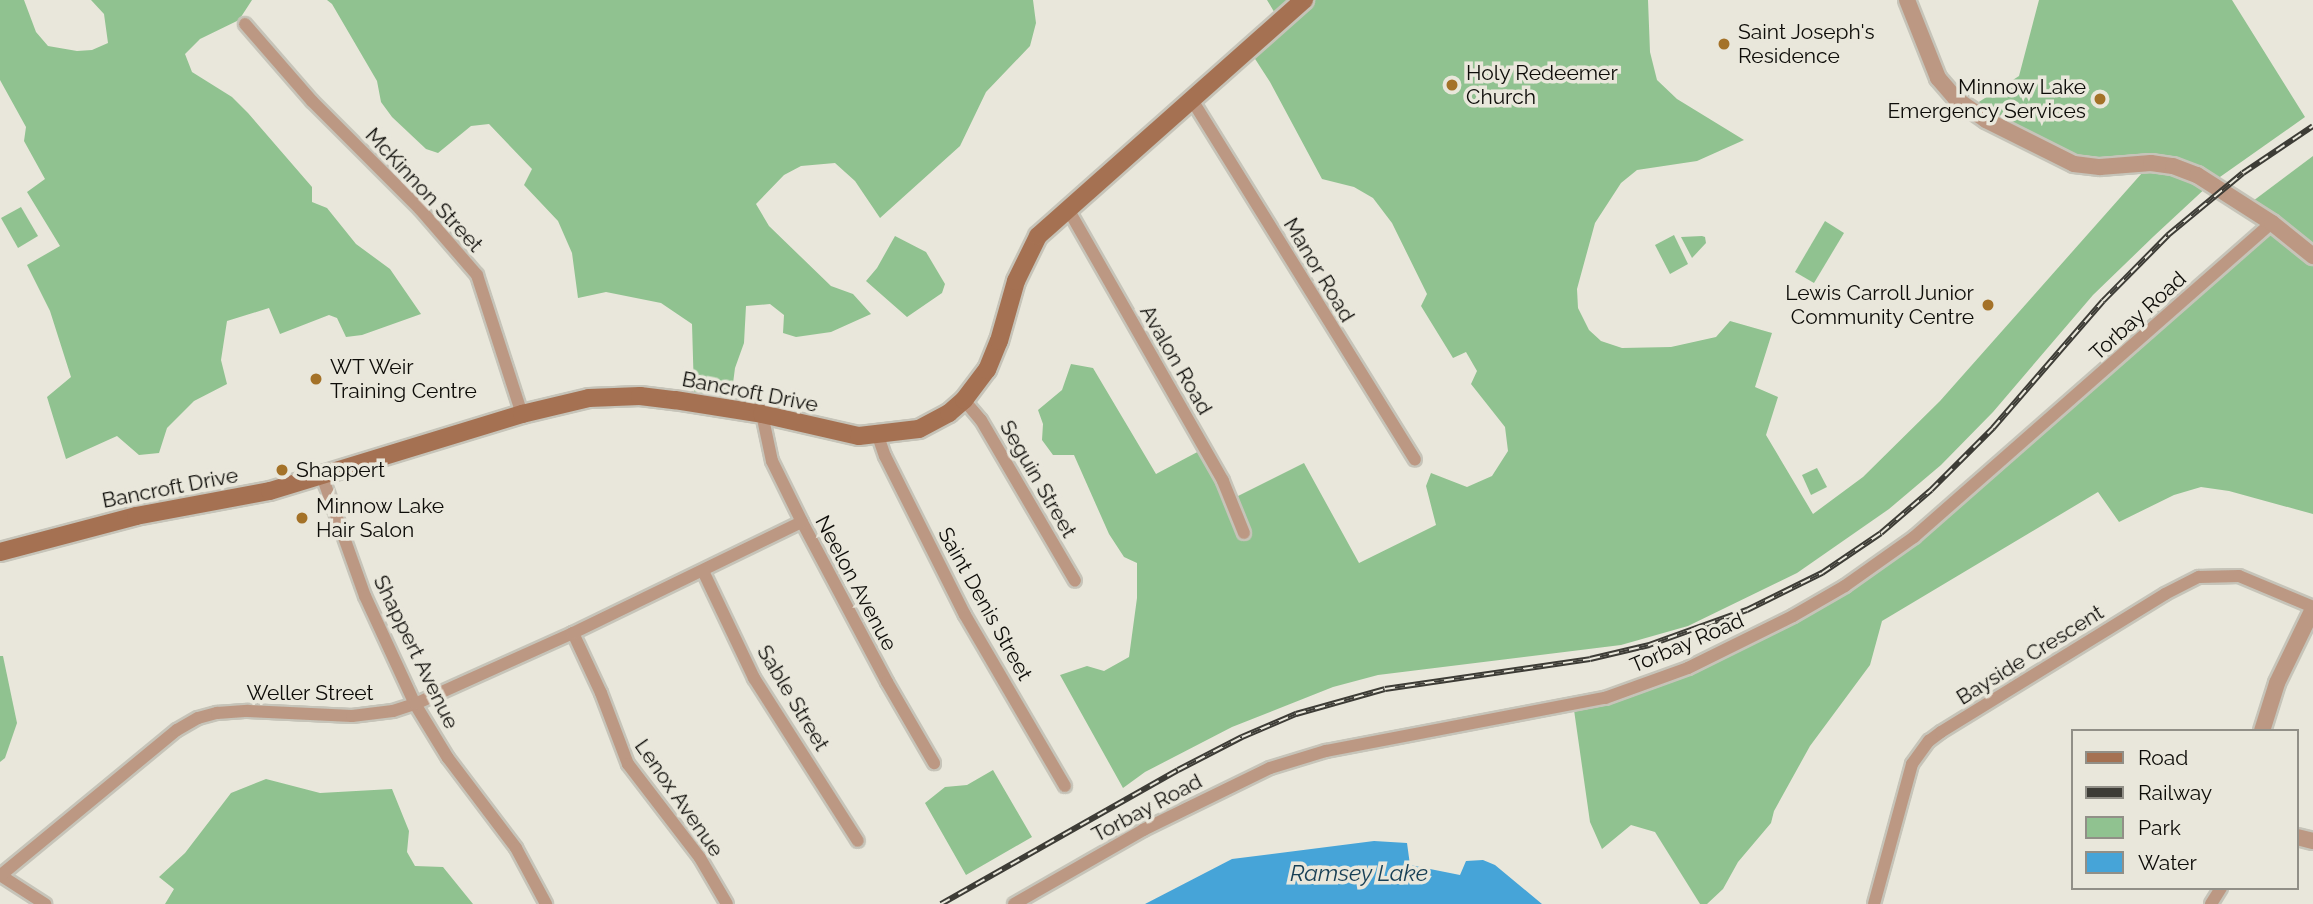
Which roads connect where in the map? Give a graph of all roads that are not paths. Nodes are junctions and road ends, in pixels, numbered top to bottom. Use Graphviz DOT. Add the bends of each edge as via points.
graph roads {
  1 [pos="1304,0"];
  2 [pos="1907,0"];
  3 [pos="245,24"];
  4 [pos="1192,100"];
  5 [pos="1068,209"];
  6 [pos="2272,223"];
  7 [pos="2313,256"];
  8 [pos="964,400"];
  9 [pos="522,414"];
  10 [pos="762,414"];
  11 [pos="878,436"];
  12 [pos="1415,460"];
  13 [pos="322,476"];
  14 [pos="802,522"];
  15 [pos="1244,533"];
  16 [pos="0,552"];
  17 [pos="702,571"];
  18 [pos="1075,581"];
  19 [pos="2313,608"];
  20 [pos="573,633"];
  21 [pos="415,704"];
  22 [pos="2263,729"];
  23 [pos="934,763"];
  24 [pos="1065,786"];
  25 [pos="858,841"];
  26 [pos="0,875"];
  27 [pos="45,904"];
  28 [pos="546,904"];
  29 [pos="727,904"];
  30 [pos="1014,904"];
  31 [pos="1874,904"];
  1 -- 4 [label="main road, Bancroft Drive"];
  2 -- 6 [label="street" via="1938,78 1956,99 1986,120 2074,164 2173,166 2209,182"];
  3 -- 9 [label="street, McKinnon Street" via="477,275"];
  4 -- 5 [label="main road, Bancroft Drive"];
  4 -- 12 [label="street, Manor Road"];
  5 -- 8 [label="main road, Bancroft Drive" via="1030,247 994,356"];
  5 -- 15 [label="street, Avalon Road" via="1223,481"];
  6 -- 7 [label="street"];
  6 -- 30 [label="street, Torbay Road" via="1914,537 1793,616 1688,668 1605,698 1326,751 1270,768 1143,830"];
  8 -- 11 [label="main road, Bancroft Drive" via="919,429"];
  8 -- 18 [label="street, Seguin Street" via="981,420"];
  9 -- 10 [label="main road, Bancroft Drive" via="620,395"];
  9 -- 13 [label="main road, Bancroft Drive"];
  10 -- 11 [label="main road, Bancroft Drive" via="836,433"];
  10 -- 14 [label="street, Neelon Avenue" via="772,461"];
  11 -- 24 [label="street, Saint Denis Street" via="965,615"];
  13 -- 16 [label="main road, Bancroft Drive" via="244,497 136,516"];
  13 -- 21 [label="street, Shappert Avenue" via="365,596"];
  14 -- 17 [label="street, Weller Street"];
  14 -- 23 [label="street, Neelon Avenue"];
  17 -- 20 [label="street, Weller Street"];
  17 -- 25 [label="street, Sable Street" via="754,678"];
  19 -- 22 [label="street" via="2277,683"];
  19 -- 31 [label="street, Bayside Crescent" via="2239,576 2199,578 2165,594 1941,732 1912,764"];
  20 -- 21 [label="street, Weller Street"];
  20 -- 29 [label="street, Lenox Avenue" via="628,764 700,858"];
  21 -- 26 [label="street, Weller Street" via="377,714 248,711 198,718 177,730"];
  21 -- 28 [label="street, Shappert Avenue" via="448,758 516,848"];
  26 -- 27 [label="street"];
}
